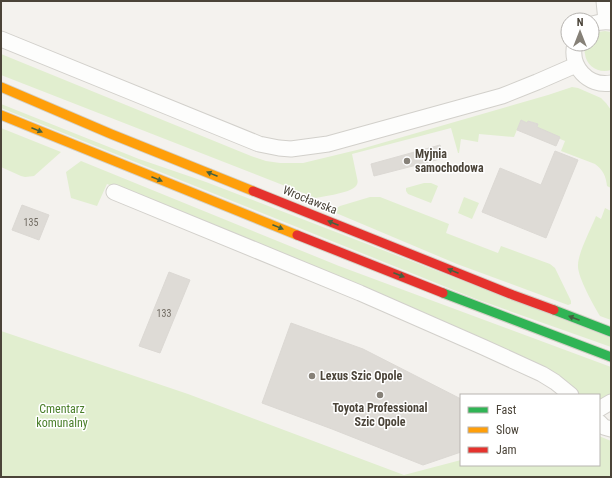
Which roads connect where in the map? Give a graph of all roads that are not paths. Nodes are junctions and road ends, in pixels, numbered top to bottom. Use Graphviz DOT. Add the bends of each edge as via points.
graph roads {
  1 [pos="604,1"];
  2 [pos="603,23"];
  3 [pos="1,39"];
  4 [pos="574,52"];
  5 [pos="576,65"];
  6 [pos="611,83"];
  7 [pos="1,87"];
  8 [pos="1,115"];
  9 [pos="114,192"];
  10 [pos="611,332"];
  11 [pos="611,357"];
  12 [pos="542,374"];
  13 [pos="552,394"];
  14 [pos="570,394"];
  15 [pos="611,402"];
  16 [pos="600,408"];
  17 [pos="600,423"];
  18 [pos="611,429"];
  1 -- 2 [label="street"];
  3 -- 5 [label="street" via="259,144 278,148 304,148 328,144 502,96"];
  4 -- 5 [label="street"];
  5 -- 6 [label="street" via="581,74 589,80 599,84"];
  10 -- 7 [label="main road, Wrocławska, one-way" via="104,131"];
  8 -- 11 [label="main road, one-way" via="343,254"];
  9 -- 12 [label="street" via="360,293"];
  12 -- 13 [label="street"];
  12 -- 14 [label="street"];
  15 -- 16 [label="street"];
  17 -- 18 [label="street"];
}
